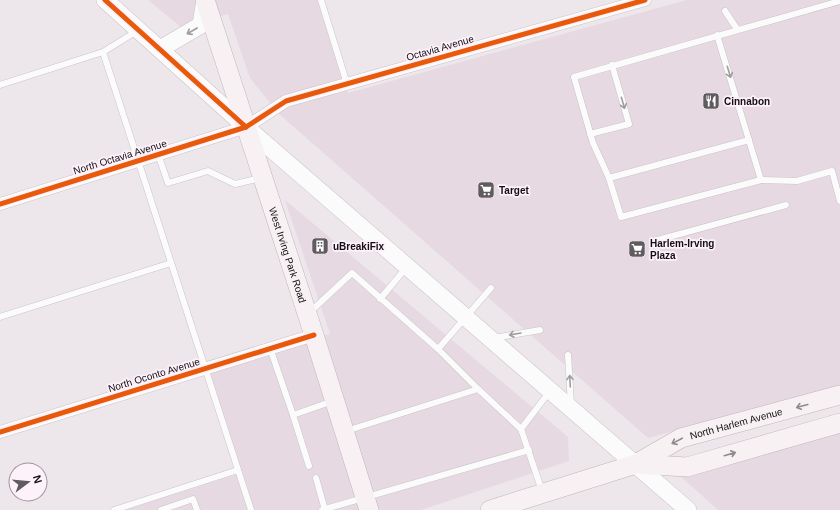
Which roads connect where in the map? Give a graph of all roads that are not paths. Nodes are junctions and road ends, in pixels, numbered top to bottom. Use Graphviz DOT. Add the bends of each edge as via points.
graph roads {
  1 [pos="105,0"];
  2 [pos="205,0"];
  3 [pos="320,0"];
  4 [pos="644,0"];
  5 [pos="840,1"];
  6 [pos="725,11"];
  7 [pos="737,29"];
  8 [pos="139,30"];
  9 [pos="717,35"];
  10 [pos="160,49"];
  11 [pos="104,52"];
  12 [pos="612,65"];
  13 [pos="347,84"];
  14 [pos="0,85"];
  15 [pos="246,127"];
  16 [pos="590,134"];
  17 [pos="749,140"];
  18 [pos="158,154"];
  19 [pos="139,160"];
  20 [pos="262,178"];
  21 [pos="609,178"];
  22 [pos="761,180"];
  23 [pos="840,201"];
  24 [pos="0,204"];
  25 [pos="786,205"];
  26 [pos="654,241"];
  27 [pos="171,262"];
  28 [pos="408,266"];
  29 [pos="491,288"];
  30 [pos="380,299"];
  31 [pos="307,315"];
  32 [pos="466,316"];
  33 [pos="0,317"];
  34 [pos="540,330"];
  35 [pos="314,334"];
  36 [pos="491,338"];
  37 [pos="270,348"];
  38 [pos="438,349"];
  39 [pos="568,356"];
  40 [pos="206,368"];
  41 [pos="478,389"];
  42 [pos="551,390"];
  43 [pos="840,395"];
  44 [pos="335,401"];
  45 [pos="571,407"];
  46 [pos="293,415"];
  47 [pos="840,423"];
  48 [pos="521,429"];
  49 [pos="0,432"];
  50 [pos="344,432"];
  51 [pos="529,450"];
  52 [pos="636,464"];
  53 [pos="309,466"];
  54 [pos="238,470"];
  55 [pos="316,478"];
  56 [pos="543,493"];
  57 [pos="367,503"];
  58 [pos="114,510"];
  59 [pos="161,510"];
  60 [pos="197,510"];
  61 [pos="251,510"];
  62 [pos="324,510"];
  63 [pos="490,510"];
  64 [pos="688,510"];
  1 -- 8 [label="main road"];
  2 -- 10 [label="main road, one-way" via="201,25"];
  2 -- 15 [label="main road, West Irving Park Road"];
  3 -- 13 [label="lane"];
  4 -- 13 [label="street, Octavia Avenue"];
  5 -- 7 [label="lane"];
  6 -- 7 [label="lane"];
  7 -- 9 [label="lane"];
  8 -- 10 [label="main road"];
  8 -- 11 [label="lane"];
  9 -- 12 [label="lane"];
  9 -- 17 [label="lane, one-way"];
  10 -- 15 [label="main road"];
  11 -- 14 [label="lane"];
  11 -- 19 [label="lane"];
  12 -- 16 [label="lane" via="574,76"];
  12 -- 16 [label="lane, one-way" via="629,124"];
  13 -- 15 [label="street, Octavia Avenue" via="286,101"];
  15 -- 18 [label="street, North Octavia Avenue"];
  15 -- 20 [label="main road, West Irving Park Road"];
  15 -- 28 [label="main road"];
  16 -- 21 [label="lane"];
  17 -- 21 [label="lane"];
  17 -- 22 [label="lane"];
  18 -- 19 [label="street, North Octavia Avenue"];
  18 -- 20 [label="lane" via="168,183 208,171 234,184"];
  19 -- 24 [label="street, North Octavia Avenue"];
  19 -- 27 [label="lane"];
  20 -- 31 [label="main road, West Irving Park Road"];
  21 -- 22 [label="lane" via="621,217"];
  22 -- 23 [label="lane" via="797,181 832,171"];
  25 -- 26 [label="lane"];
  27 -- 33 [label="lane"];
  27 -- 40 [label="lane"];
  28 -- 30 [label="lane"];
  28 -- 32 [label="main road"];
  29 -- 32 [label="lane"];
  30 -- 31 [label="lane" via="352,274"];
  30 -- 38 [label="lane"];
  31 -- 35 [label="main road, West Irving Park Road"];
  32 -- 36 [label="main road"];
  32 -- 38 [label="lane"];
  34 -- 36 [label="lane, one-way"];
  35 -- 37 [label="street, North Oconto Avenue"];
  35 -- 44 [label="main road, West Irving Park Road"];
  36 -- 42 [label="main road"];
  37 -- 40 [label="street, North Oconto Avenue"];
  37 -- 46 [label="lane"];
  38 -- 41 [label="lane"];
  45 -- 39 [label="lane, one-way"];
  40 -- 49 [label="street, North Oconto Avenue"];
  40 -- 54 [label="lane"];
  41 -- 48 [label="lane"];
  41 -- 50 [label="lane"];
  42 -- 45 [label="main road"];
  42 -- 48 [label="lane"];
  43 -- 52 [label="main road, North Harlem Avenue, one-way" via="681,438"];
  44 -- 46 [label="lane"];
  44 -- 50 [label="main road, West Irving Park Road"];
  45 -- 52 [label="main road"];
  46 -- 53 [label="lane"];
  52 -- 47 [label="main road, North Harlem Avenue, one-way" via="686,467"];
  48 -- 51 [label="lane"];
  50 -- 57 [label="main road, West Irving Park Road"];
  51 -- 56 [label="lane"];
  51 -- 57 [label="lane"];
  52 -- 56 [label="main road, North Harlem Avenue"];
  52 -- 64 [label="main road"];
  54 -- 58 [label="lane"];
  54 -- 61 [label="lane"];
  55 -- 62 [label="lane"];
  56 -- 63 [label="main road, North Harlem Avenue"];
  57 -- 62 [label="lane"];
  59 -- 60 [label="lane" via="193,499"];
}
